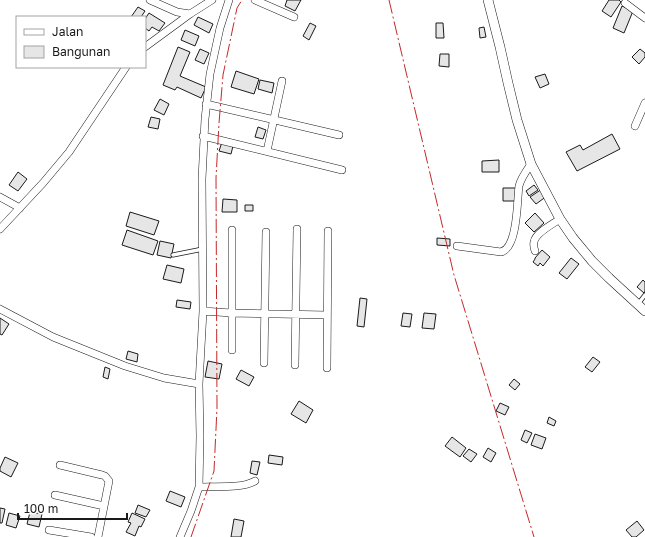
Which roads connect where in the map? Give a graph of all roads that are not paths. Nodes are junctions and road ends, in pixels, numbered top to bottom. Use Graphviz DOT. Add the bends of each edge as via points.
graph roads {
  1 [pos="150,0"];
  2 [pos="212,0"];
  3 [pos="229,0"];
  4 [pos="255,0"];
  5 [pos="488,0"];
  6 [pos="625,3"];
  7 [pos="190,14"];
  8 [pos="294,16"];
  9 [pos="645,18"];
  10 [pos="146,46"];
  11 [pos="125,68"];
  12 [pos="282,81"];
  13 [pos="645,103"];
  14 [pos="206,104"];
  15 [pos="273,120"];
  16 [pos="635,126"];
  17 [pos="339,135"];
  18 [pos="203,136"];
  19 [pos="267,151"];
  20 [pos="531,164"];
  21 [pos="342,170"];
  22 [pos="0,197"];
  23 [pos="20,208"];
  24 [pos="560,219"];
  25 [pos="0,229"];
  26 [pos="296,229"];
  27 [pos="232,230"];
  28 [pos="328,231"];
  29 [pos="266,232"];
  30 [pos="457,246"];
  31 [pos="203,249"];
  32 [pos="535,251"];
  33 [pos="173,255"];
  34 [pos="645,296"];
  35 [pos="637,304"];
  36 [pos="0,309"];
  37 [pos="203,311"];
  38 [pos="645,311"];
  39 [pos="231,313"];
  40 [pos="265,313"];
  41 [pos="296,314"];
  42 [pos="327,315"];
  43 [pos="232,350"];
  44 [pos="264,363"];
  45 [pos="295,365"];
  46 [pos="327,368"];
  47 [pos="199,384"];
  48 [pos="60,465"];
  49 [pos="255,481"];
  50 [pos="198,487"];
  51 [pos="55,495"];
  52 [pos="104,506"];
  53 [pos="49,530"];
  54 [pos="91,537"];
  55 [pos="98,537"];
  56 [pos="180,537"];
  1 -- 7 [label="street" via="177,12"];
  2 -- 7 [label="street"];
  3 -- 14 [label="street" via="220,28"];
  4 -- 8 [label="street"];
  5 -- 20 [label="street" via="517,120"];
  6 -- 9 [label="street"];
  7 -- 10 [label="street"];
  11 -- 23 [label="street" via="69,152"];
  12 -- 15 [label="street"];
  13 -- 16 [label="street"];
  14 -- 15 [label="street"];
  14 -- 18 [label="street"];
  15 -- 17 [label="street"];
  15 -- 19 [label="street"];
  18 -- 19 [label="street"];
  18 -- 31 [label="street"];
  19 -- 21 [label="street"];
  20 -- 24 [label="street"];
  20 -- 30 [label="street" via="521,180 513,235 507,249 504,252 496,252"];
  22 -- 23 [label="street"];
  23 -- 25 [label="street"];
  24 -- 32 [label="street" via="537,236 534,242"];
  24 -- 35 [label="street" via="592,261"];
  26 -- 41 [label="street"];
  27 -- 39 [label="street"];
  28 -- 42 [label="street"];
  29 -- 40 [label="street"];
  31 -- 33 [label="lane"];
  31 -- 37 [label="street"];
  34 -- 35 [label="lane"];
  35 -- 38 [label="street"];
  36 -- 47 [label="street" via="53,337 125,366 164,378"];
  37 -- 39 [label="street"];
  37 -- 47 [label="street"];
  39 -- 40 [label="street"];
  39 -- 43 [label="street"];
  40 -- 41 [label="street"];
  40 -- 44 [label="street"];
  41 -- 42 [label="street"];
  41 -- 45 [label="street"];
  42 -- 46 [label="street"];
  47 -- 50 [label="street"];
  48 -- 52 [label="street" via="105,476 109,481"];
  49 -- 50 [label="street" via="240,486"];
  50 -- 56 [label="street"];
  51 -- 52 [label="street"];
  52 -- 55 [label="street"];
  53 -- 54 [label="street"];
}
